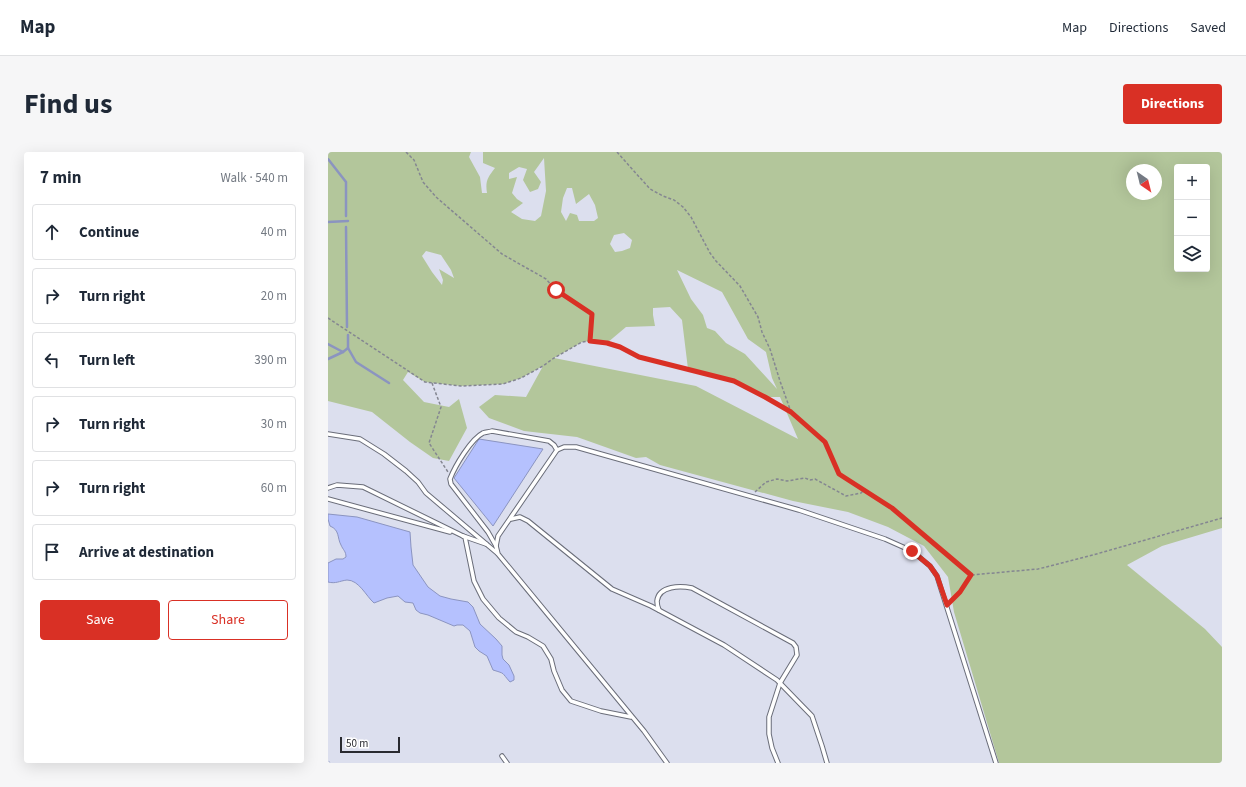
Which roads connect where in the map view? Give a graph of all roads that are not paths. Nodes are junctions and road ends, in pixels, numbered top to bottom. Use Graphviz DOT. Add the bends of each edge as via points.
graph roads {
  1 [pos="328,434"];
  2 [pos="557,450"];
  3 [pos="328,488"];
  4 [pos="328,499"];
  5 [pos="511,519"];
  6 [pos="465,537"];
  7 [pos="488,545"];
  8 [pos="496,546"];
  9 [pos="498,554"];
  10 [pos="659,610"];
  11 [pos="780,683"];
  12 [pos="632,717"];
  13 [pos="502,756"];
  14 [pos="506,763"];
  15 [pos="667,763"];
  16 [pos="778,763"];
  17 [pos="827,763"];
  18 [pos="996,763"];
  1 -- 7 [label="lane" via="360,439 384,454"];
  2 -- 5 [label="lane"];
  2 -- 8 [label="lane" via="549,441 492,431 484,432 469,446 450,479 451,484"];
  2 -- 18 [label="lane" via="576,447 750,496 885,539 912,551 930,566 937,576"];
  3 -- 6 [label="lane" via="337,484 363,487"];
  4 -- 6 [label="lane"];
  5 -- 8 [label="lane" via="498,536"];
  5 -- 10 [label="lane" via="520,517 528,521 612,589"];
  6 -- 7 [label="lane"];
  6 -- 12 [label="lane" via="474,581 483,599 499,618 516,632 543,646 551,659 562,690 571,701 601,711"];
  7 -- 9 [label="lane"];
  8 -- 9 [label="lane"];
  9 -- 12 [label="lane"];
  10 -- 11 [label="lane" via="724,645"];
  10 -- 11 [label="lane" via="657,601 665,590 682,586 692,588 793,643 797,655"];
  11 -- 16 [label="lane" via="769,717 769,734"];
  11 -- 17 [label="lane" via="812,716"];
  12 -- 15 [label="lane"];
  13 -- 14 [label="lane"];
}
